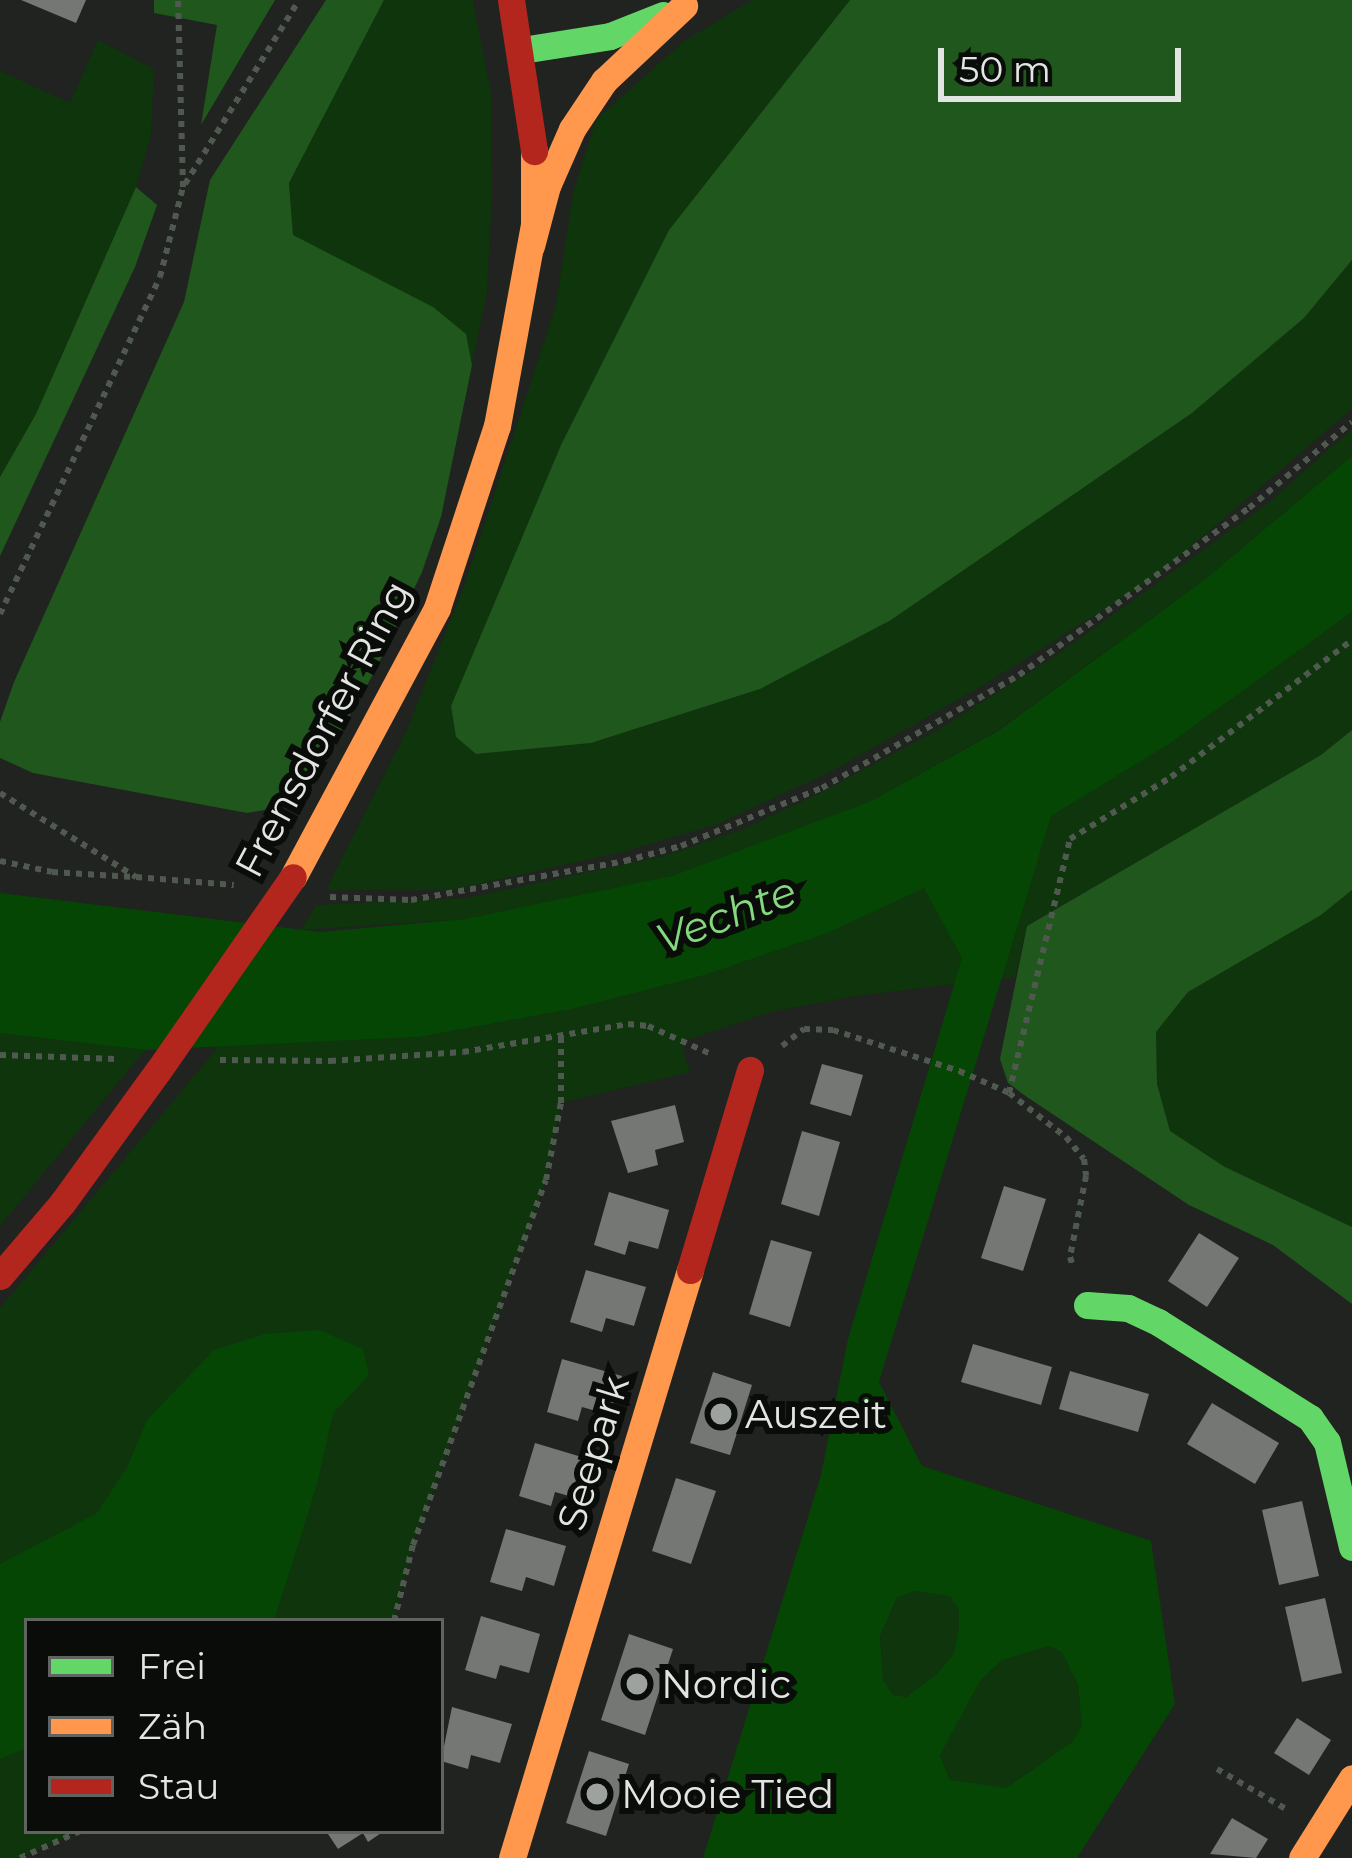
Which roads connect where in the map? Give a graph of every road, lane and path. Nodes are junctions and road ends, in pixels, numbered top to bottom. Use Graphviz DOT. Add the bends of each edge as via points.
graph roads {
  1 [pos="178,0"];
  2 [pos="299,0"];
  3 [pos="511,0"];
  4 [pos="690,3"];
  5 [pos="522,50"];
  6 [pos="183,187"];
  7 [pos="531,246"];
  8 [pos="1352,422"];
  9 [pos="0,614"];
  10 [pos="1352,640"];
  11 [pos="0,793"];
  12 [pos="0,862"];
  13 [pos="136,877"];
  14 [pos="240,886"];
  15 [pos="325,897"];
  16 [pos="561,1036"];
  17 [pos="329,1061"];
  18 [pos="750,1070"];
  19 [pos="1009,1094"];
  20 [pos="0,1276"];
  21 [pos="1087,1305"];
  22 [pos="1352,1547"];
  23 [pos="395,1618"];
  24 [pos="1217,1769"];
  25 [pos="1352,1778"];
  26 [pos="1320,1829"];
  27 [pos="73,1834"];
  28 [pos="20,1858"];
  29 [pos="512,1858"];
  30 [pos="1302,1858"];
  1 -- 6 [label="path"];
  2 -- 6 [label="path"];
  3 -- 5 [label="street, Frensdorfer Ring"];
  4 -- 5 [label="street" via="610,36"];
  4 -- 7 [label="street" via="604,81 572,129"];
  5 -- 7 [label="street, Frensdorfer Ring" via="534,142"];
  6 -- 9 [label="path" via="160,277"];
  7 -- 20 [label="street, Frensdorfer Ring, bridge" via="497,426 437,608 292,877 62,1202"];
  8 -- 15 [label="path" via="1167,571 1019,675 822,788 625,861 411,900"];
  10 -- 19 [label="path" via="1171,777 1070,838"];
  11 -- 13 [label="path"];
  12 -- 13 [label="path"];
  13 -- 14 [label="path"];
  16 -- 17 [label="path"];
  16 -- 18 [label="path" via="648,1026"];
  16 -- 23 [label="path" via="561,1103 546,1180 413,1545"];
  18 -- 19 [label="path" via="804,1029 833,1030"];
  18 -- 29 [label="street, Seepark"];
  19 -- 21 [label="path" via="1084,1159 1070,1257"];
  21 -- 22 [label="street" via="1128,1308 1158,1322 1310,1418 1327,1442"];
  24 -- 26 [label="path"];
  25 -- 26 [label="street"];
  26 -- 30 [label="street"];
  27 -- 28 [label="path"];
}
